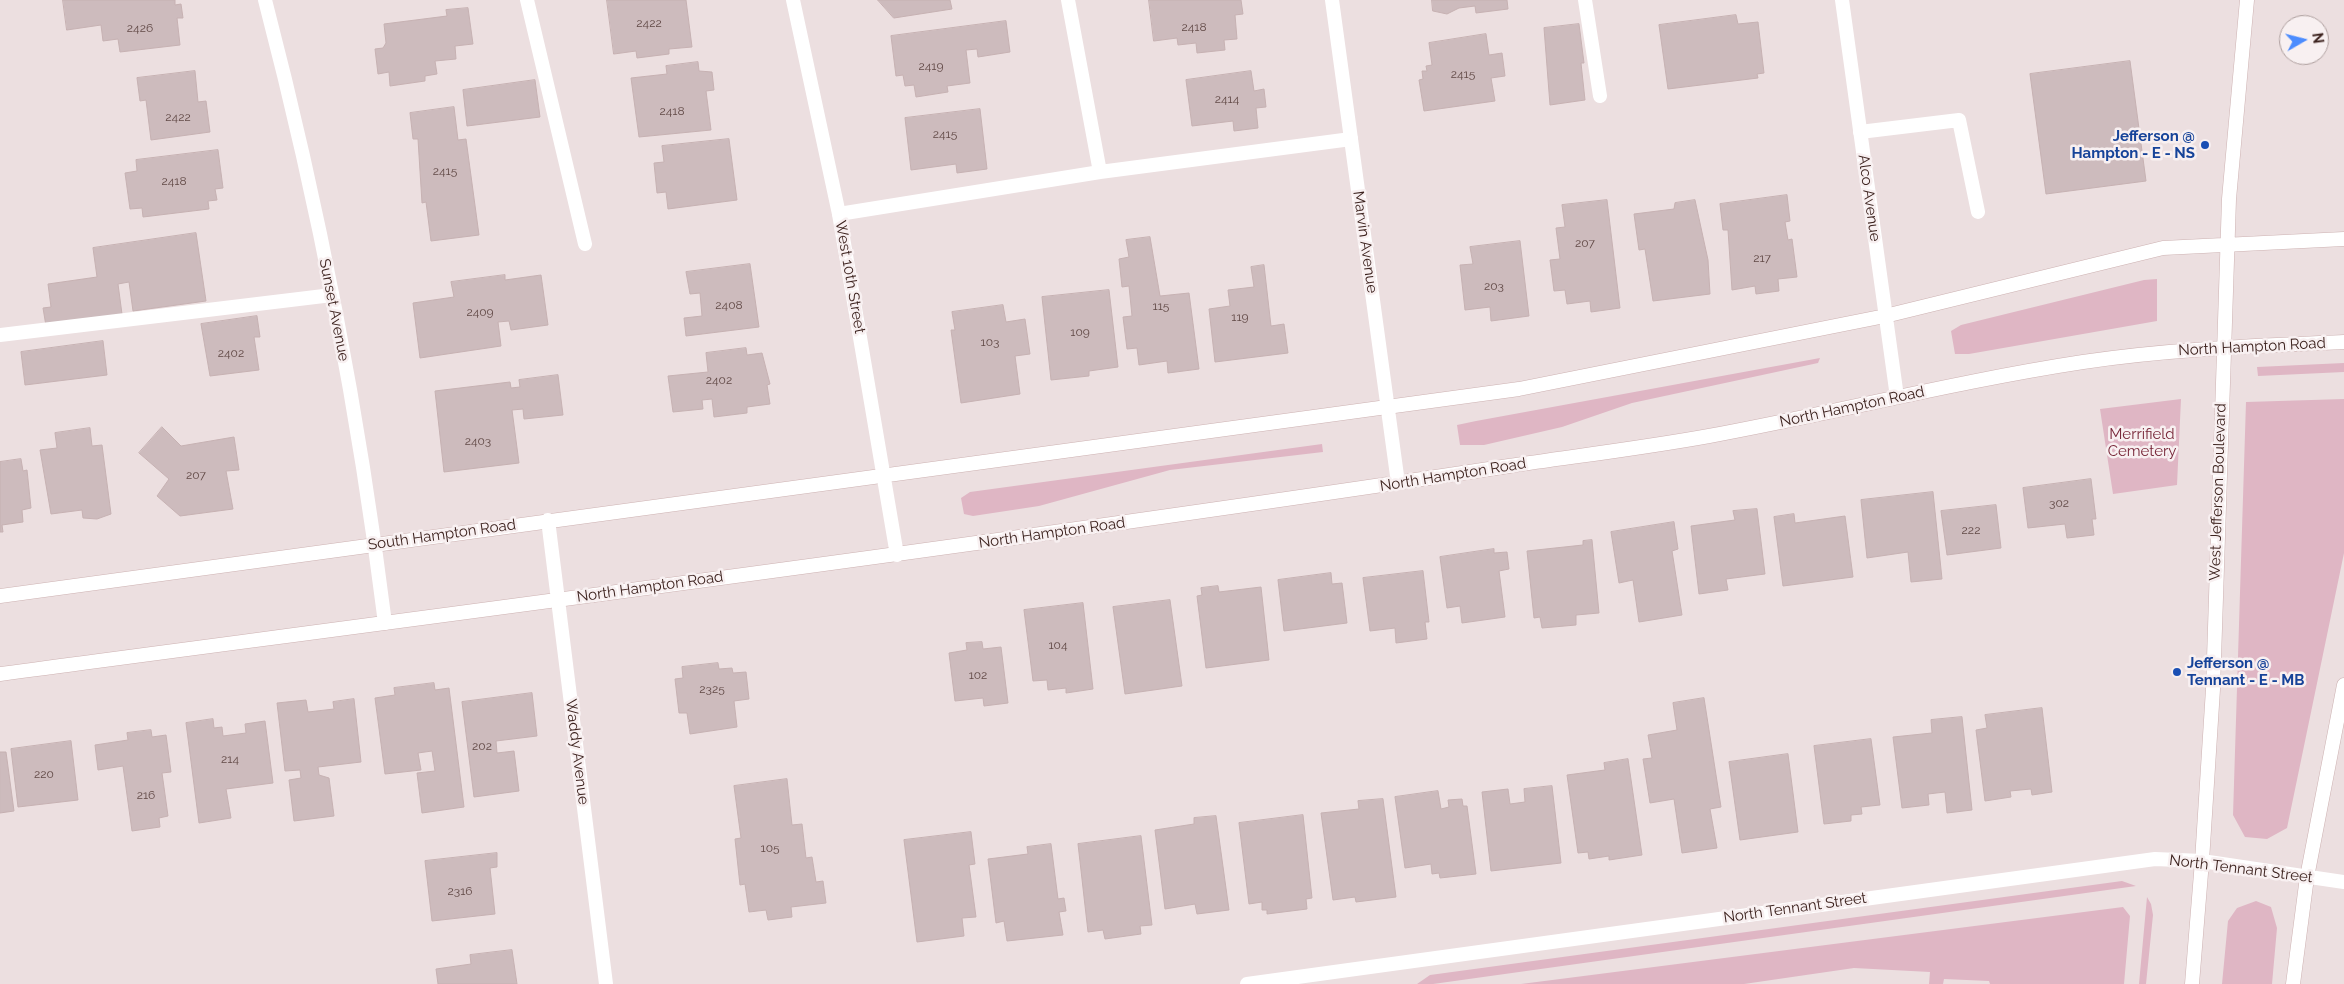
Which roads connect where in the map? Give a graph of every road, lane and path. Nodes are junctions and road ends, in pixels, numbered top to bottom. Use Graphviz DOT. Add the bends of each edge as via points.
graph roads {
  1 [pos="266,0"];
  2 [pos="527,0"];
  3 [pos="793,0"];
  4 [pos="1068,0"];
  5 [pos="1332,0"];
  6 [pos="1585,0"];
  7 [pos="1842,0"];
  8 [pos="2247,0"];
  9 [pos="1600,96"];
  10 [pos="1860,132"];
  11 [pos="1351,139"];
  12 [pos="1100,172"];
  13 [pos="1978,212"];
  14 [pos="840,214"];
  15 [pos="2344,239"];
  16 [pos="585,244"];
  17 [pos="2228,244"];
  18 [pos="332,295"];
  19 [pos="1885,316"];
  20 [pos="0,334"];
  21 [pos="2344,342"];
  22 [pos="2223,347"];
  23 [pos="1897,397"];
  24 [pos="1388,406"];
  25 [pos="884,476"];
  26 [pos="1398,483"];
  27 [pos="548,520"];
  28 [pos="376,544"];
  29 [pos="897,555"];
  30 [pos="0,596"];
  31 [pos="559,600"];
  32 [pos="385,623"];
  33 [pos="0,674"];
  34 [pos="2344,685"];
  35 [pos="2202,861"];
  36 [pos="2308,877"];
  37 [pos="2344,882"];
  38 [pos="606,984"];
  39 [pos="1246,984"];
  40 [pos="2192,984"];
  41 [pos="2293,984"];
  1 -- 18 [label="main road, Sunset Avenue" via="296,117"];
  2 -- 16 [label="main road"];
  3 -- 14 [label="main road, West 10th Street"];
  4 -- 12 [label="main road"];
  5 -- 11 [label="main road, Marvin Avenue"];
  6 -- 9 [label="main road"];
  7 -- 10 [label="main road, Alco Avenue"];
  8 -- 17 [label="main road, West Jefferson Boulevard"];
  10 -- 13 [label="main road" via="1959,120"];
  10 -- 19 [label="main road, Alco Avenue"];
  11 -- 12 [label="main road"];
  11 -- 24 [label="main road, Marvin Avenue"];
  12 -- 14 [label="main road"];
  14 -- 25 [label="main road, West 10th Street"];
  15 -- 17 [label="main road"];
  17 -- 19 [label="main road" via="2163,248"];
  17 -- 22 [label="main road, West Jefferson Boulevard"];
  18 -- 20 [label="main road"];
  18 -- 28 [label="main road, Sunset Avenue"];
  19 -- 23 [label="main road, Alco Avenue"];
  19 -- 24 [label="main road" via="1518,389"];
  21 -- 22 [label="main road, North Hampton Road"];
  22 -- 23 [label="main road, North Hampton Road" via="2085,362"];
  22 -- 35 [label="main road, West Jefferson Boulevard" via="2213,689"];
  23 -- 26 [label="main road, North Hampton Road" via="1706,437"];
  24 -- 25 [label="main road"];
  24 -- 26 [label="main road, Marvin Avenue"];
  25 -- 27 [label="main road, South Hampton Road"];
  25 -- 29 [label="main road, West 10th Street"];
  26 -- 29 [label="main road, North Hampton Road"];
  27 -- 28 [label="main road, South Hampton Road"];
  27 -- 31 [label="main road, Waddy Avenue"];
  28 -- 30 [label="main road, South Hampton Road"];
  28 -- 32 [label="main road, Sunset Avenue"];
  29 -- 31 [label="main road, North Hampton Road"];
  31 -- 32 [label="main road"];
  31 -- 38 [label="main road, Waddy Avenue"];
  32 -- 33 [label="main road"];
  34 -- 36 [label="main road"];
  35 -- 36 [label="main road, North Tennant Street"];
  35 -- 39 [label="main road, North Tennant Street" via="2155,858"];
  35 -- 40 [label="main road, West Jefferson Boulevard"];
  36 -- 37 [label="main road, North Tennant Street"];
  36 -- 41 [label="main road"];
}
